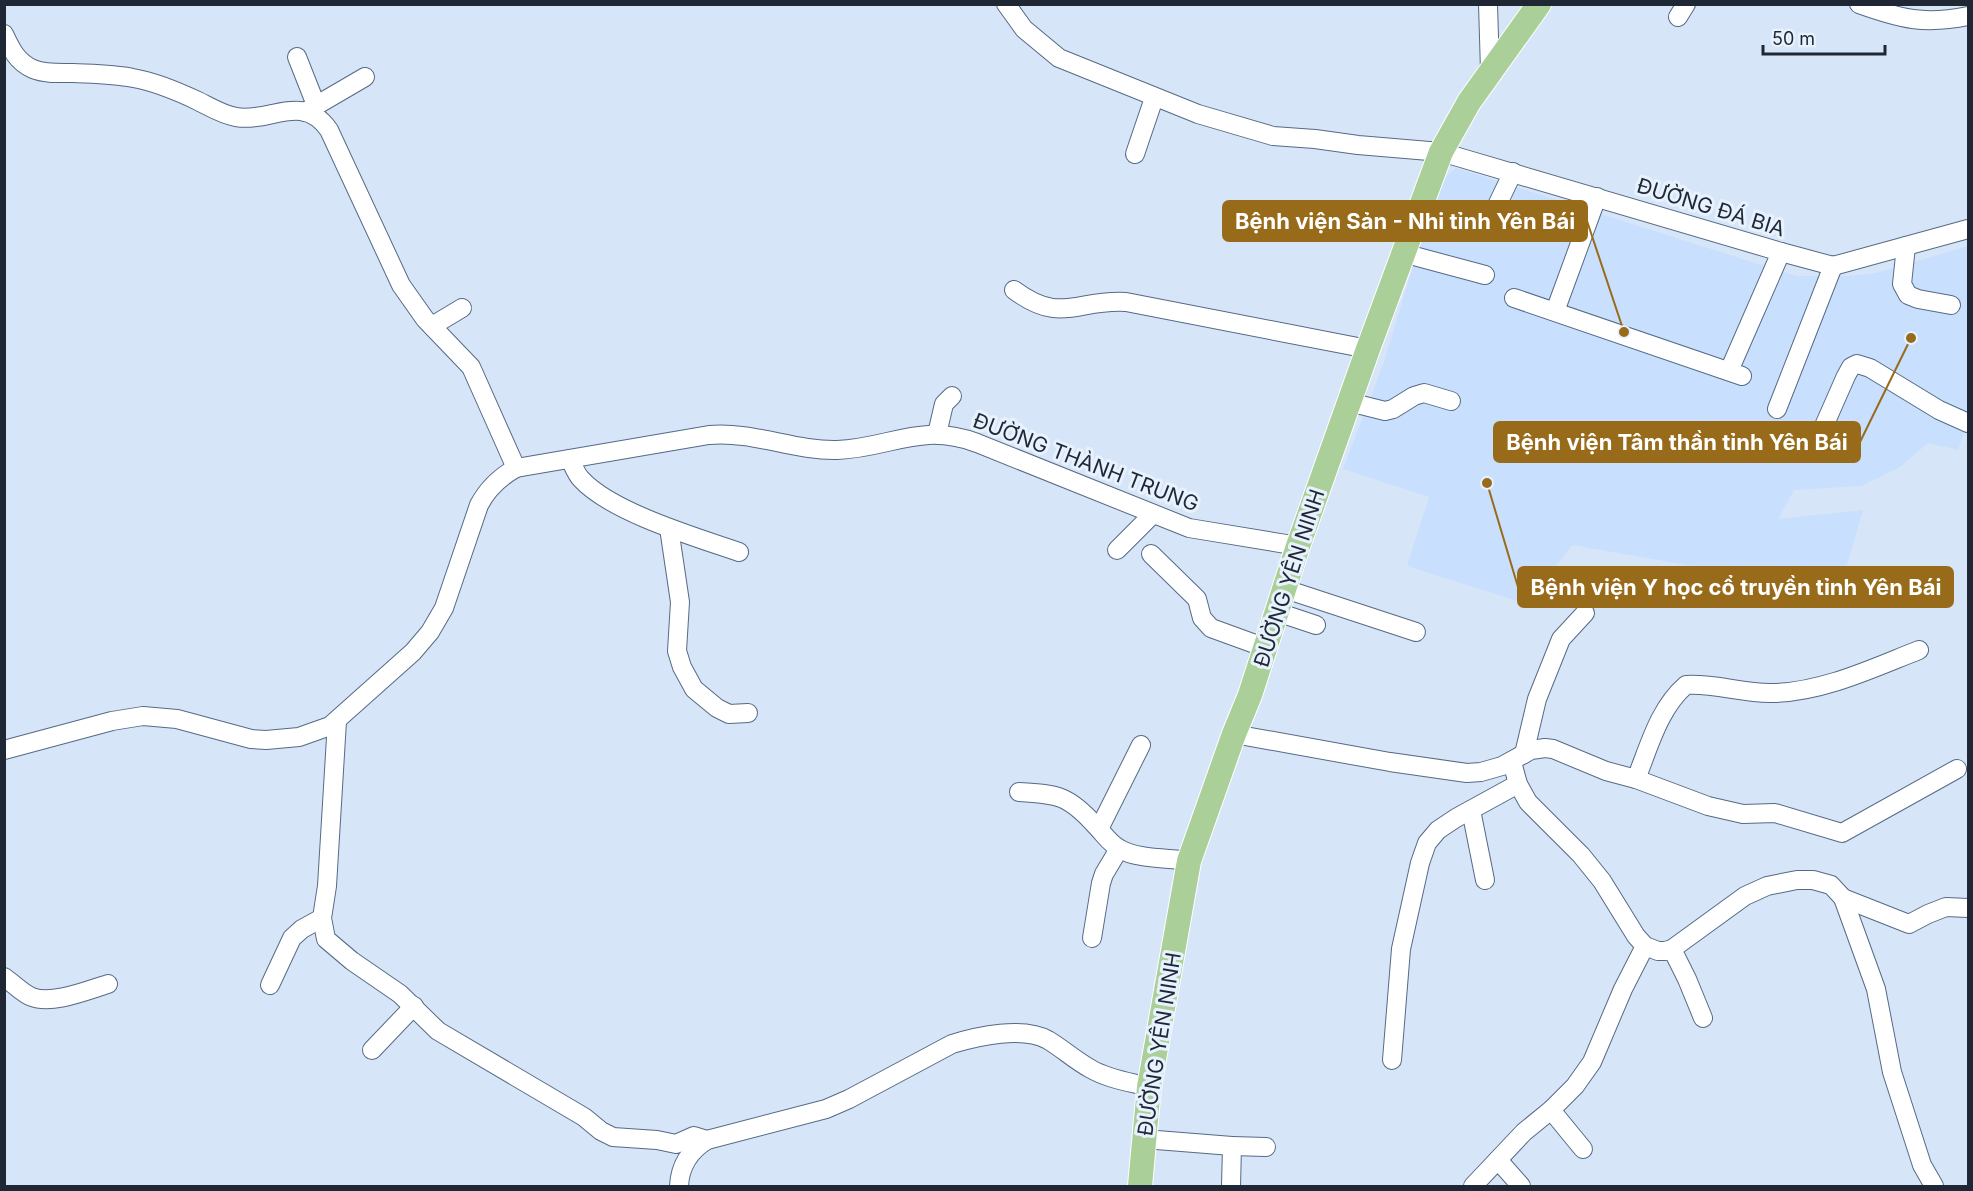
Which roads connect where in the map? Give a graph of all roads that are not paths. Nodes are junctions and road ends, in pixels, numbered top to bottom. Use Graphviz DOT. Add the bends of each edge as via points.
graph roads {
  1 [pos="1006,4"];
  2 [pos="1488,4"];
  3 [pos="1539,4"];
  4 [pos="1859,4"];
  5 [pos="1968,16"];
  6 [pos="4,34"];
  7 [pos="297,57"];
  8 [pos="1490,71"];
  9 [pos="364,77"];
  10 [pos="1154,98"];
  11 [pos="310,108"];
  12 [pos="1441,152"];
  13 [pos="1135,154"];
  14 [pos="1514,172"];
  15 [pos="1597,197"];
  16 [pos="1490,222"];
  17 [pos="1968,229"];
  18 [pos="1906,246"];
  19 [pos="1780,252"];
  20 [pos="1402,253"];
  21 [pos="1833,266"];
  22 [pos="1485,275"];
  23 [pos="1014,290"];
  24 [pos="1514,298"];
  25 [pos="1951,305"];
  26 [pos="1557,306"];
  27 [pos="462,308"];
  28 [pos="432,326"];
  29 [pos="1368,349"];
  30 [pos="952,396"];
  31 [pos="1451,401"];
  32 [pos="1349,402"];
  33 [pos="1777,409"];
  34 [pos="1968,423"];
  35 [pos="937,434"];
  36 [pos="1820,435"];
  37 [pos="570,459"];
  38 [pos="516,468"];
  39 [pos="1153,514"];
  40 [pos="669,528"];
  41 [pos="1299,546"];
  42 [pos="1117,550"];
  43 [pos="738,552"];
  44 [pos="1151,554"];
  45 [pos="1285,589"];
  46 [pos="1277,612"];
  47 [pos="1585,614"];
  48 [pos="1316,625"];
  49 [pos="1416,632"];
  50 [pos="1266,648"];
  51 [pos="1919,650"];
  52 [pos="748,713"];
  53 [pos="337,721"];
  54 [pos="1234,734"];
  55 [pos="1141,745"];
  56 [pos="4,750"];
  57 [pos="1518,758"];
  58 [pos="1958,769"];
  59 [pos="1636,779"];
  60 [pos="1518,784"];
  61 [pos="1019,792"];
  62 [pos="1472,810"];
  63 [pos="1100,830"];
  64 [pos="1119,849"];
  65 [pos="1189,861"];
  66 [pos="1485,880"];
  67 [pos="1843,898"];
  68 [pos="1968,909"];
  69 [pos="322,918"];
  70 [pos="1092,939"];
  71 [pos="1645,946"];
  72 [pos="1672,949"];
  73 [pos="4,977"];
  74 [pos="108,984"];
  75 [pos="270,985"];
  76 [pos="414,1006"];
  77 [pos="1702,1018"];
  78 [pos="372,1050"];
  79 [pos="1392,1060"];
  80 [pos="1149,1087"];
  81 [pos="1551,1110"];
  82 [pos="1144,1139"];
  83 [pos="707,1140"];
  84 [pos="1232,1146"];
  85 [pos="1266,1146"];
  86 [pos="1583,1149"];
  87 [pos="1498,1160"];
  88 [pos="1480,1183"];
  89 [pos="679,1186"];
  90 [pos="1140,1186"];
  91 [pos="1231,1186"];
  92 [pos="1521,1186"];
  93 [pos="1934,1186"];
  1 -- 10 [label="street, ĐƯỜNG ĐÁ BIA" via="1024,29 1059,58"];
  2 -- 8 [label="street"];
  3 -- 8 [label="main road, ĐƯỜNG YÊN NINH"];
  4 -- 5 [label="street" via="1909,20"];
  6 -- 11 [label="street" via="18,59 39,71 134,78 173,89 237,117"];
  7 -- 11 [label="street"];
  8 -- 12 [label="main road, ĐƯỜNG YÊN NINH"];
  9 -- 11 [label="street"];
  10 -- 12 [label="street, ĐƯỜNG ĐÁ BIA" via="1273,136"];
  10 -- 13 [label="street"];
  11 -- 28 [label="street" via="329,130 401,285"];
  12 -- 14 [label="street, ĐƯỜNG ĐÁ BIA"];
  12 -- 20 [label="main road, ĐƯỜNG YÊN NINH"];
  14 -- 15 [label="street, ĐƯỜNG ĐÁ BIA"];
  14 -- 16 [label="street"];
  15 -- 19 [label="street, ĐƯỜNG ĐÁ BIA"];
  15 -- 26 [label="street"];
  17 -- 18 [label="street"];
  18 -- 21 [label="street"];
  18 -- 25 [label="street" via="1902,284 1908,295"];
  19 -- 21 [label="street, ĐƯỜNG ĐÁ BIA"];
  19 -- 24 [label="street" via="1735,374"];
  20 -- 22 [label="street"];
  20 -- 29 [label="main road, ĐƯỜNG YÊN NINH"];
  21 -- 33 [label="street"];
  23 -- 29 [label="street" via="1030,302 1052,309 1126,302"];
  27 -- 28 [label="street"];
  28 -- 38 [label="street" via="471,367"];
  29 -- 32 [label="main road, ĐƯỜNG YÊN NINH"];
  30 -- 35 [label="street" via="944,404"];
  31 -- 32 [label="street" via="1424,393 1385,411"];
  32 -- 41 [label="main road, ĐƯỜNG YÊN NINH"];
  34 -- 36 [label="street" via="1857,364 1846,376"];
  35 -- 37 [label="street, ĐƯỜNG THÀNH TRUNG" via="828,450 723,434"];
  35 -- 39 [label="street, ĐƯỜNG THÀNH TRUNG" via="977,443"];
  37 -- 38 [label="street, ĐƯỜNG THÀNH TRUNG"];
  37 -- 40 [label="street" via="580,478 611,502"];
  38 -- 53 [label="street, ĐƯỜNG THÀNH TRUNG" via="498,480 479,505 444,608 430,632"];
  39 -- 41 [label="street, ĐƯỜNG THÀNH TRUNG" via="1203,531"];
  39 -- 42 [label="street"];
  40 -- 43 [label="street"];
  40 -- 52 [label="street" via="680,602 677,651 682,667 694,689 717,708 729,714"];
  41 -- 45 [label="main road, ĐƯỜNG YÊN NINH"];
  44 -- 50 [label="street" via="1197,599 1202,618 1211,628"];
  45 -- 46 [label="main road, ĐƯỜNG YÊN NINH"];
  45 -- 49 [label="street"];
  46 -- 48 [label="street"];
  46 -- 50 [label="main road, ĐƯỜNG YÊN NINH"];
  47 -- 57 [label="street" via="1561,639"];
  50 -- 54 [label="main road, ĐƯỜNG YÊN NINH"];
  51 -- 59 [label="street" via="1834,682 1798,691 1772,693 1686,685 1666,708"];
  53 -- 56 [label="street, ĐƯỜNG THÀNH TRUNG" via="299,737 266,740 177,719 143,716"];
  53 -- 69 [label="street"];
  54 -- 57 [label="street" via="1454,771 1481,772"];
  54 -- 65 [label="main road, ĐƯỜNG YÊN NINH"];
  55 -- 63 [label="street"];
  57 -- 59 [label="street" via="1539,748 1553,749"];
  57 -- 60 [label="street"];
  58 -- 59 [label="street" via="1842,833 1775,813 1727,811"];
  60 -- 62 [label="street"];
  60 -- 71 [label="street" via="1528,802 1602,881"];
  61 -- 63 [label="street" via="1062,797 1075,804"];
  62 -- 66 [label="street"];
  62 -- 79 [label="street" via="1438,830 1427,843 1420,863 1401,949"];
  63 -- 64 [label="street"];
  64 -- 65 [label="street" via="1129,854"];
  64 -- 70 [label="street" via="1101,883"];
  65 -- 80 [label="main road, ĐƯỜNG YÊN NINH"];
  67 -- 68 [label="street" via="1909,924 1946,907"];
  67 -- 72 [label="street" via="1831,885 1813,880 1767,886 1745,896"];
  67 -- 93 [label="street" via="1876,989 1892,1072 1922,1164"];
  69 -- 75 [label="street" via="292,938"];
  69 -- 76 [label="street" via="326,939"];
  71 -- 72 [label="street" via="1658,951"];
  71 -- 81 [label="street" via="1592,1062"];
  72 -- 77 [label="street"];
  73 -- 74 [label="street" via="31,997 45,1000"];
  76 -- 78 [label="street"];
  76 -- 83 [label="street" via="438,1031 613,1137 676,1144 694,1136"];
  80 -- 82 [label="main road, ĐƯỜNG YÊN NINH"];
  80 -- 83 [label="street" via="1091,1070 1035,1035 985,1036 952,1044 826,1109"];
  81 -- 86 [label="street"];
  81 -- 87 [label="street"];
  82 -- 84 [label="street"];
  82 -- 90 [label="main road, ĐƯỜNG YÊN NINH"];
  83 -- 89 [label="street" via="686,1159"];
  84 -- 85 [label="street"];
  84 -- 91 [label="street"];
  87 -- 88 [label="street"];
  87 -- 92 [label="street"];
}
